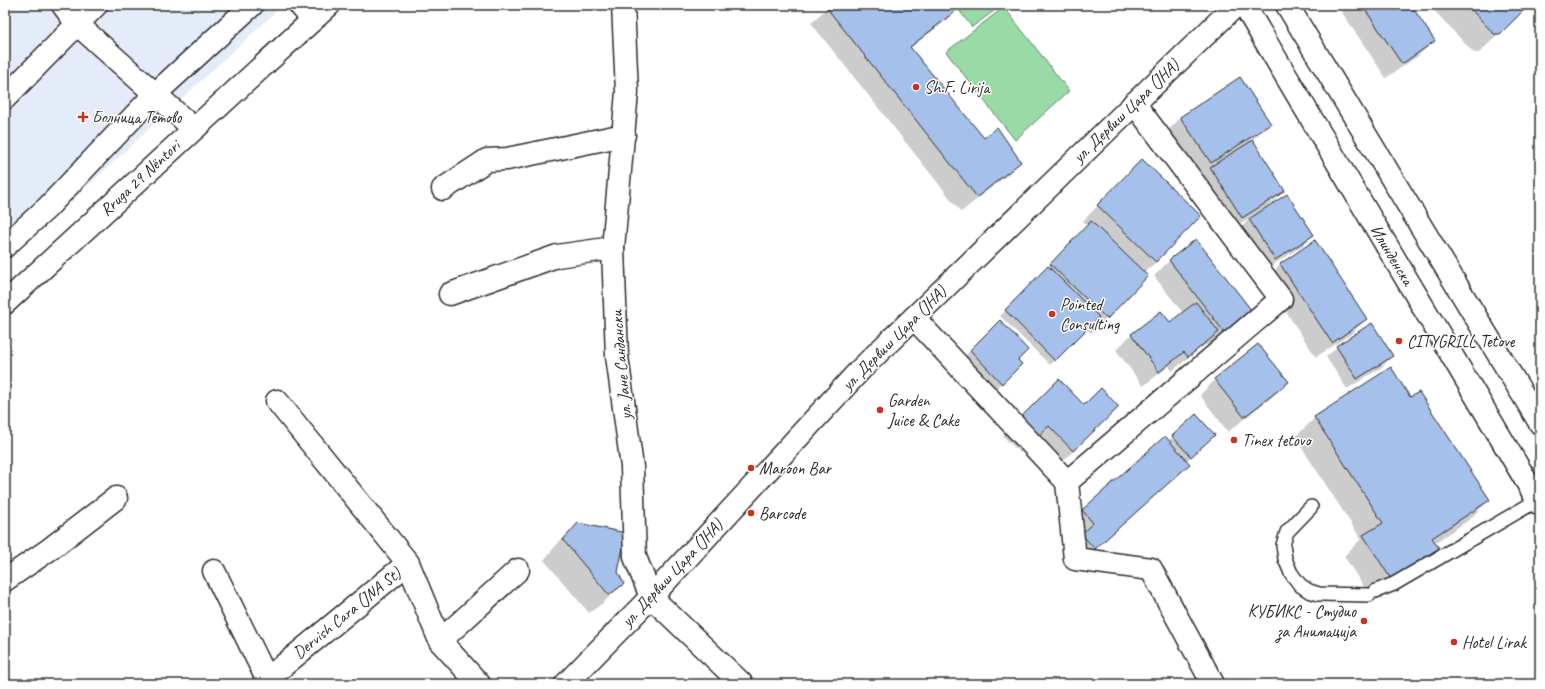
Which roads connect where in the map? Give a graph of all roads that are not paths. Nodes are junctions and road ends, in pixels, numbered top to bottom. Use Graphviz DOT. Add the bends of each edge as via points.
graph roads {
  1 [pos="63,5"];
  2 [pos="96,5"];
  3 [pos="252,5"];
  4 [pos="329,5"];
  5 [pos="623,5"];
  6 [pos="1236,5"];
  7 [pos="1244,5"];
  8 [pos="1287,5"];
  9 [pos="307,12"];
  10 [pos="77,24"];
  11 [pos="155,94"];
  12 [pos="5,98"];
  13 [pos="1134,103"];
  14 [pos="194,128"];
  15 [pos="624,136"];
  16 [pos="443,189"];
  17 [pos="5,246"];
  18 [pos="613,248"];
  19 [pos="450,294"];
  20 [pos="5,303"];
  21 [pos="914,318"];
  22 [pos="276,402"];
  23 [pos="1540,423"];
  24 [pos="1068,482"];
  25 [pos="116,498"];
  26 [pos="1539,502"];
  27 [pos="1311,508"];
  28 [pos="408,563"];
  29 [pos="518,570"];
  30 [pos="214,571"];
  31 [pos="5,580"];
  32 [pos="651,597"];
  33 [pos="440,641"];
  34 [pos="479,684"];
  35 [pos="566,684"];
  36 [pos="742,684"];
  37 [pos="1213,684"];
  1 -- 10 [label="street"];
  2 -- 10 [label="street"];
  3 -- 11 [label="street"];
  4 -- 9 [label="street, Rruga 29 Nëntori"];
  5 -- 15 [label="street, ул. Јане Сандански" via="627,92"];
  6 -- 13 [label="street, ул. Дервиш Цара (ЈНА)"];
  7 -- 26 [label="street, Илинденска"];
  8 -- 23 [label="street"];
  9 -- 14 [label="street, Rruga 29 Nëntori"];
  10 -- 11 [label="street"];
  10 -- 12 [label="street"];
  11 -- 14 [label="street"];
  11 -- 17 [label="street" via="47,208"];
  13 -- 21 [label="street, ул. Дервиш Цара (ЈНА)"];
  13 -- 24 [label="street" via="1282,300"];
  14 -- 20 [label="street, Rruga 29 Nëntori"];
  15 -- 16 [label="street" via="507,159 487,160"];
  15 -- 18 [label="street, ул. Јане Сандански"];
  18 -- 19 [label="street" via="557,256"];
  18 -- 32 [label="street, ул. Јане Сандански" via="617,356 632,467 635,557"];
  21 -- 24 [label="street"];
  21 -- 32 [label="street, ул. Дервиш Цара (ЈНА)" via="860,370"];
  22 -- 28 [label="street, Dervish Cara (JNA St)"];
  24 -- 37 [label="street" via="1075,559 1151,569"];
  25 -- 31 [label="street"];
  26 -- 27 [label="lane" via="1394,584 1372,593 1319,594 1300,585 1291,573 1283,545 1287,532"];
  28 -- 30 [label="street, Dervish Cara (JNA St)" via="267,679"];
  28 -- 33 [label="street, Dervish Cara (JNA St)"];
  29 -- 33 [label="street"];
  32 -- 35 [label="street, ул. Дервиш Цара (ЈНА)"];
  32 -- 36 [label="street, ул. Јане Сандански"];
  33 -- 34 [label="street, Dervish Cara (JNA St)"];
}
